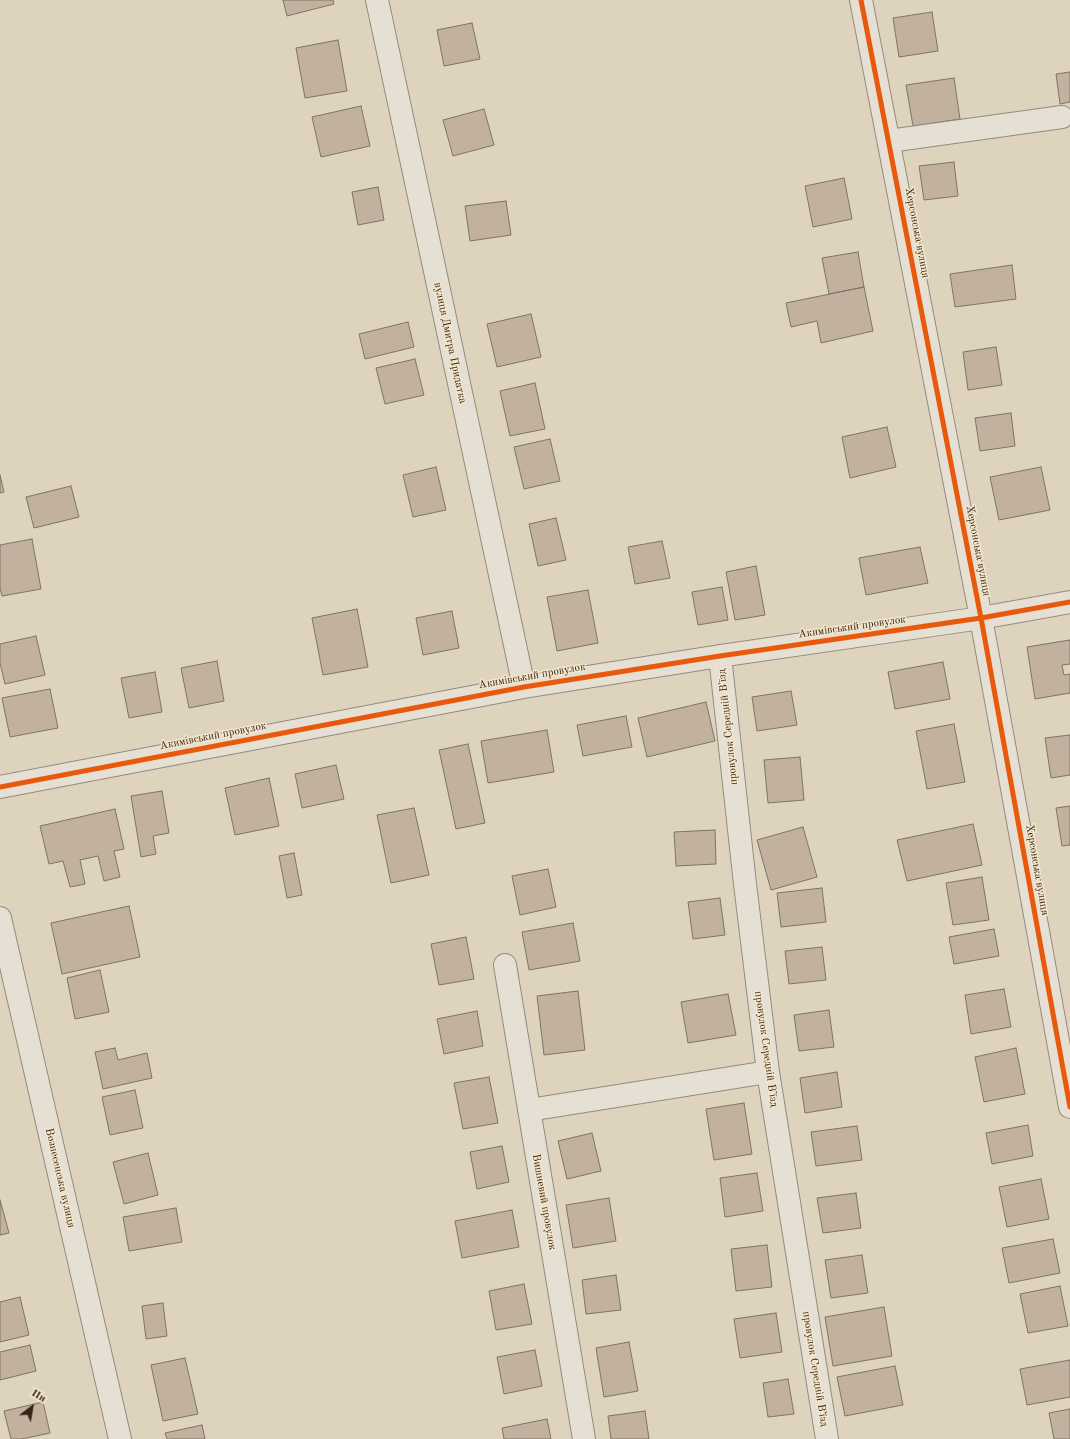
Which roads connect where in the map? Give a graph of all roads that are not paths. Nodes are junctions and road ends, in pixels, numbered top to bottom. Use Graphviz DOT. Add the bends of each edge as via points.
graph roads {
  1 [pos="377,0"];
  2 [pos="861,0"];
  3 [pos="1062,117"];
  4 [pos="889,142"];
  5 [pos="1070,602"];
  6 [pos="981,618"];
  7 [pos="720,656"];
  8 [pos="524,687"];
  9 [pos="0,787"];
  10 [pos="0,918"];
  11 [pos="506,965"];
  12 [pos="768,1072"];
  13 [pos="1070,1107"];
  14 [pos="529,1110"];
  15 [pos="120,1439"];
  16 [pos="584,1439"];
  17 [pos="827,1439"];
  1 -- 8 [label="street, вулиця Дмитра Придатка"];
  2 -- 4 [label="street, Херсонська вулиця"];
  3 -- 4 [label="street"];
  4 -- 6 [label="street, Херсонська вулиця"];
  5 -- 6 [label="street, Акимівський провулок"];
  6 -- 7 [label="street, Акимівський провулок"];
  6 -- 13 [label="street, Херсонська вулиця"];
  7 -- 8 [label="street, Акимівський провулок"];
  7 -- 12 [label="street, провулок Середній Вʼїзд"];
  8 -- 9 [label="street, Акимівський провулок"];
  10 -- 15 [label="street, Вознесенська вулиця"];
  11 -- 14 [label="street, Вишневий провулок"];
  12 -- 14 [label="street"];
  12 -- 17 [label="street, провулок Середній Вʼїзд"];
  14 -- 16 [label="street, Вишневий провулок"];
}
